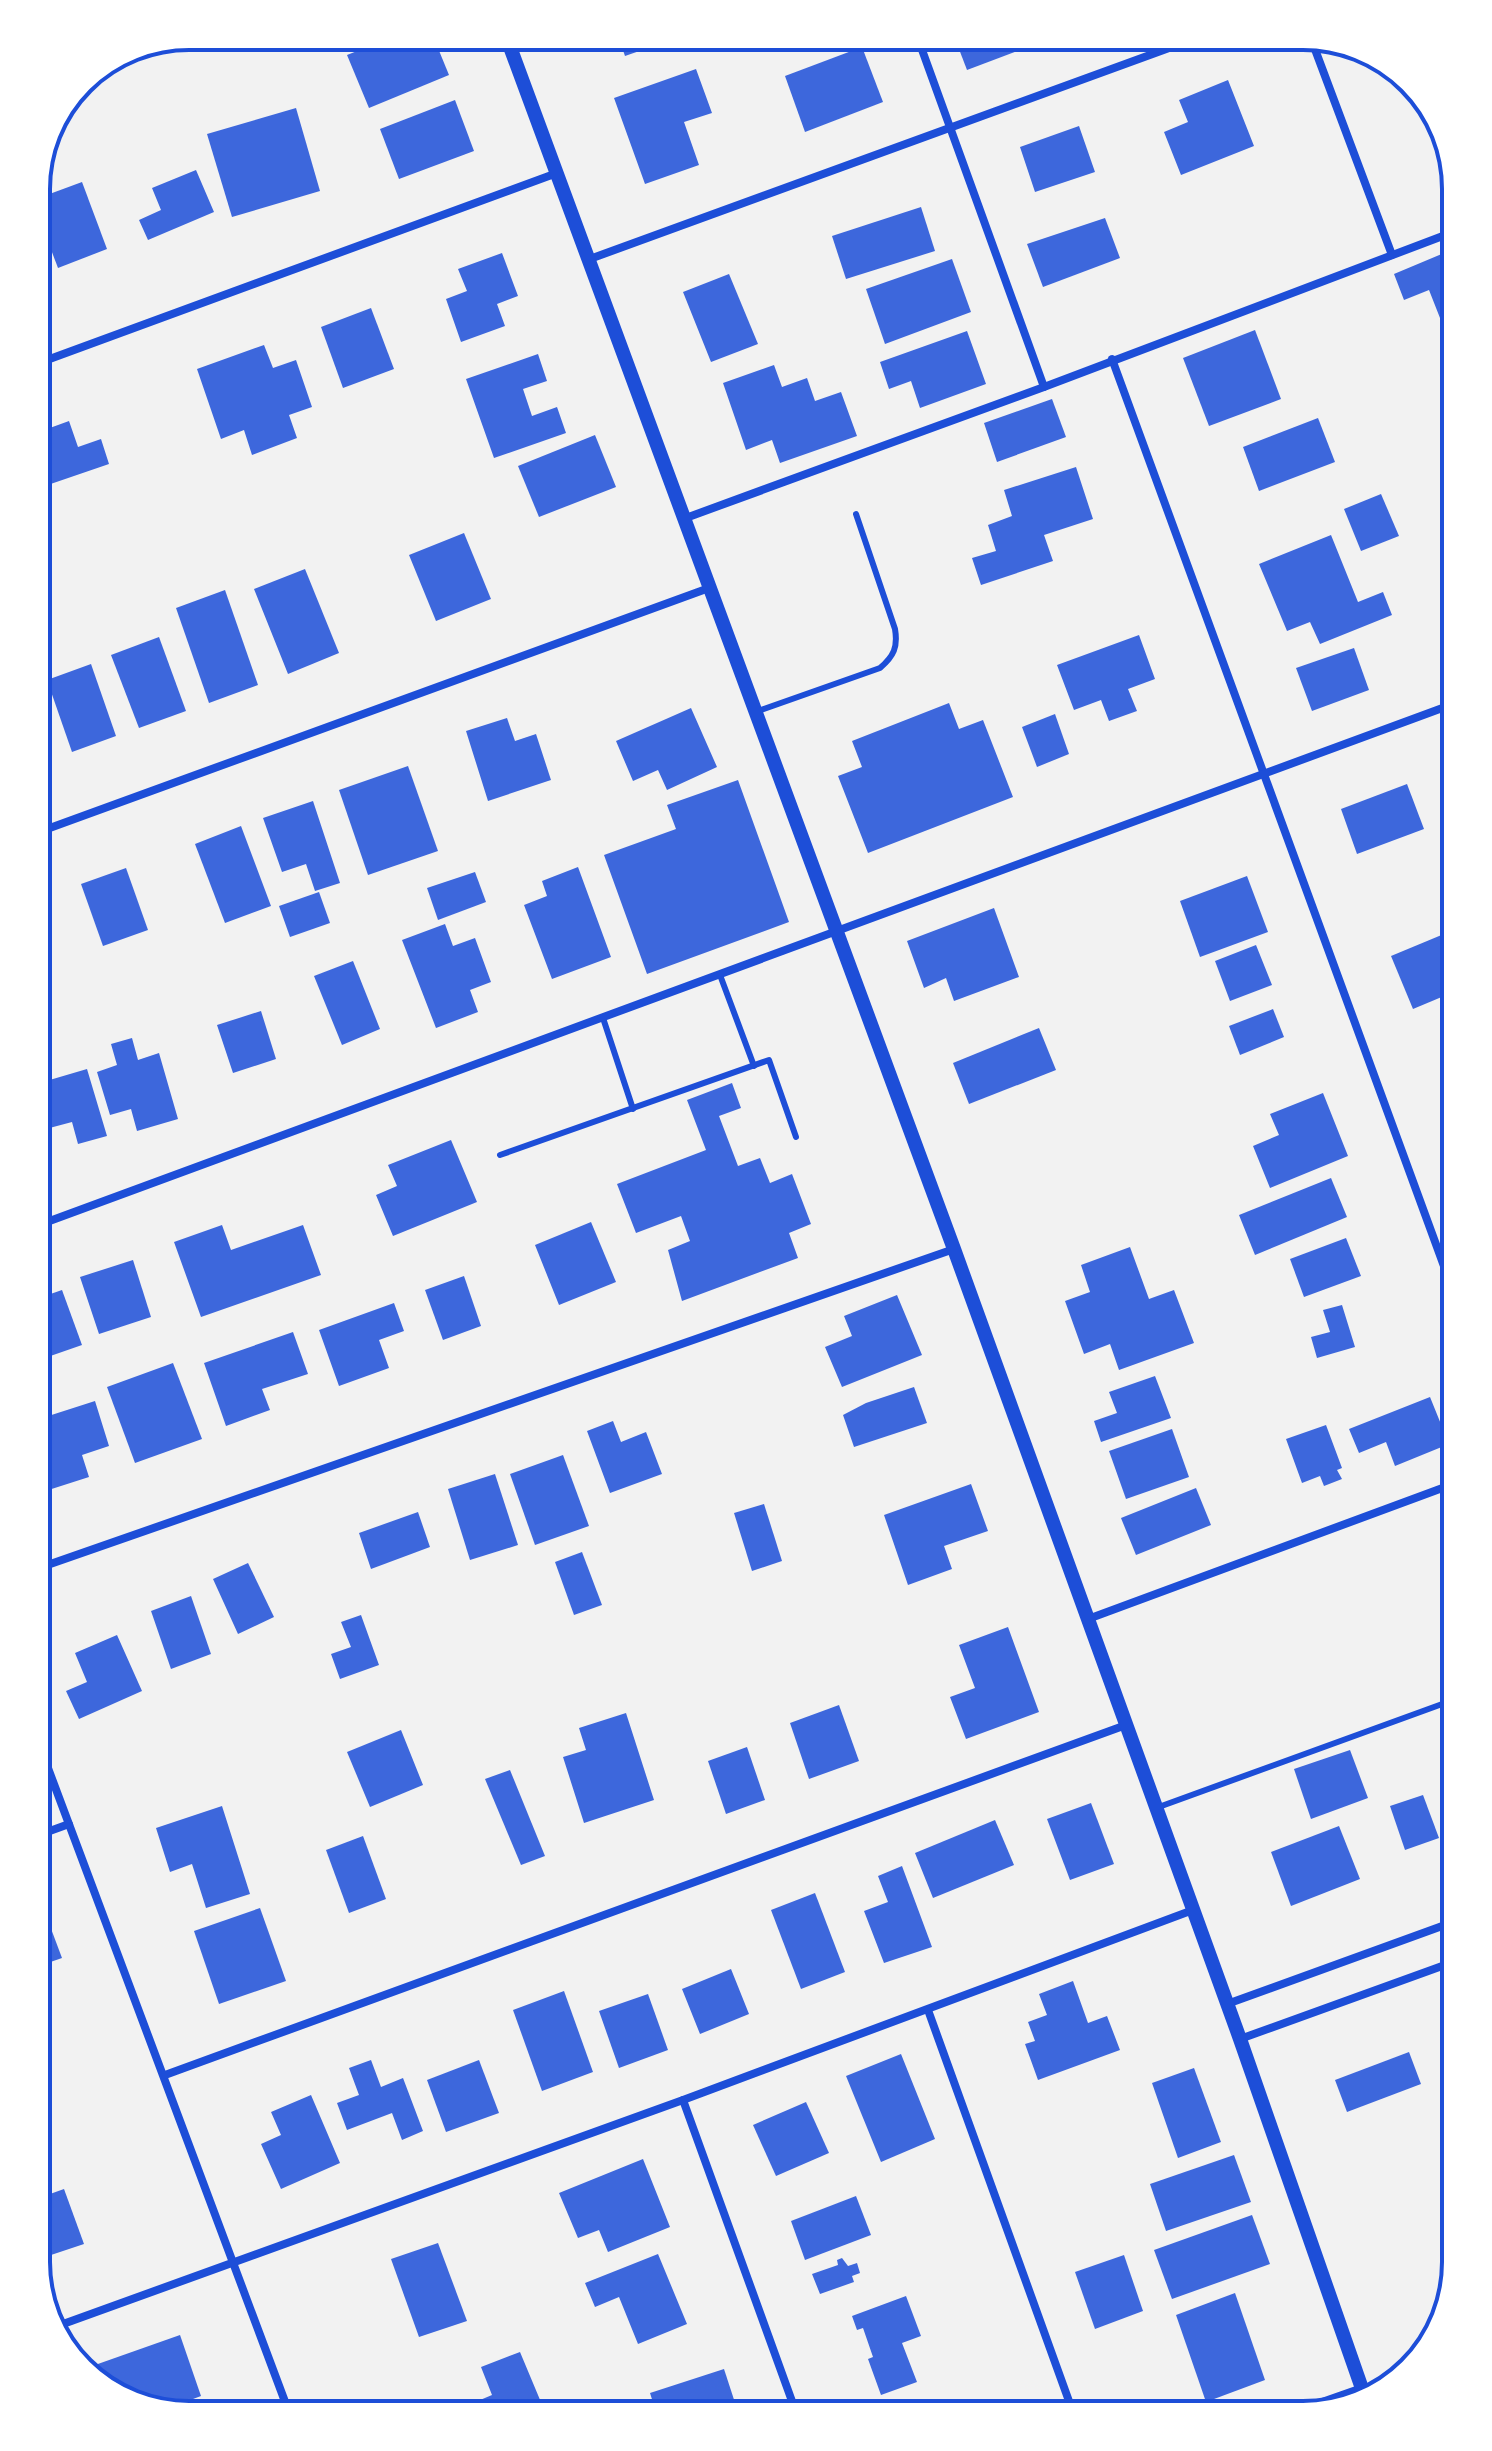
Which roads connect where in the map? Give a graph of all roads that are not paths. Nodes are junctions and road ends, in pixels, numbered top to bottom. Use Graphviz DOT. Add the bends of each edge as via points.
graph roads {
  1 [pos="511,50"];
  2 [pos="922,50"];
  3 [pos="1163,50"];
  4 [pos="1315,51"];
  5 [pos="950,127"];
  6 [pos="557,173"];
  7 [pos="1442,236"];
  8 [pos="1392,255"];
  9 [pos="587,260"];
  10 [pos="50,359"];
  11 [pos="1112,359"];
  12 [pos="1044,387"];
  13 [pos="856,514"];
  14 [pos="683,519"];
  15 [pos="709,588"];
  16 [pos="1442,708"];
  17 [pos="754,712"];
  18 [pos="1263,774"];
  19 [pos="50,828"];
  20 [pos="836,932"];
  21 [pos="720,975"];
  22 [pos="603,1018"];
  23 [pos="754,1066"];
  24 [pos="633,1109"];
  25 [pos="796,1137"];
  26 [pos="500,1155"];
  27 [pos="50,1221"];
  28 [pos="954,1249"];
  29 [pos="1442,1261"];
  30 [pos="1442,1488"];
  31 [pos="50,1564"];
  32 [pos="1088,1619"];
  33 [pos="1442,1704"];
  34 [pos="1126,1725"];
  35 [pos="50,1773"];
  36 [pos="1156,1808"];
  37 [pos="69,1824"];
  38 [pos="50,1831"];
  39 [pos="1193,1910"];
  40 [pos="1442,1926"];
  41 [pos="1442,1966"];
  42 [pos="1227,2004"];
  43 [pos="928,2010"];
  44 [pos="1240,2039"];
  45 [pos="165,2075"];
  46 [pos="683,2100"];
  47 [pos="233,2262"];
  48 [pos="64,2324"];
  49 [pos="1362,2388"];
  50 [pos="285,2401"];
  51 [pos="792,2401"];
  52 [pos="1069,2401"];
  1 -- 6 [label="street"];
  2 -- 5 [label="street"];
  3 -- 5 [label="street"];
  4 -- 8 [label="street"];
  5 -- 9 [label="street"];
  5 -- 12 [label="street"];
  6 -- 9 [label="street"];
  6 -- 10 [label="street"];
  7 -- 8 [label="street"];
  8 -- 11 [label="street"];
  9 -- 14 [label="street"];
  11 -- 12 [label="street"];
  11 -- 18 [label="street"];
  12 -- 14 [label="street"];
  13 -- 17 [label="lane" via="895,629 891,659 880,668"];
  14 -- 15 [label="street"];
  15 -- 17 [label="street"];
  15 -- 19 [label="street"];
  16 -- 18 [label="street"];
  17 -- 20 [label="street"];
  18 -- 20 [label="street"];
  18 -- 29 [label="street"];
  20 -- 21 [label="street"];
  20 -- 28 [label="street"];
  21 -- 22 [label="street"];
  21 -- 23 [label="lane"];
  22 -- 24 [label="lane"];
  22 -- 27 [label="street"];
  23 -- 24 [label="lane"];
  23 -- 25 [label="lane" via="769,1060"];
  24 -- 26 [label="lane"];
  28 -- 31 [label="street"];
  28 -- 32 [label="street"];
  30 -- 32 [label="street"];
  32 -- 34 [label="street"];
  33 -- 36 [label="lane"];
  34 -- 36 [label="street"];
  34 -- 45 [label="street"];
  35 -- 37 [label="street"];
  36 -- 39 [label="street"];
  37 -- 38 [label="street"];
  37 -- 45 [label="street"];
  39 -- 42 [label="street"];
  39 -- 43 [label="street"];
  40 -- 42 [label="street"];
  41 -- 44 [label="street"];
  42 -- 44 [label="street"];
  43 -- 46 [label="street"];
  43 -- 52 [label="street"];
  44 -- 49 [label="street"];
  45 -- 47 [label="street"];
  46 -- 47 [label="street"];
  46 -- 51 [label="street"];
  47 -- 48 [label="street"];
  47 -- 50 [label="street"];
}
